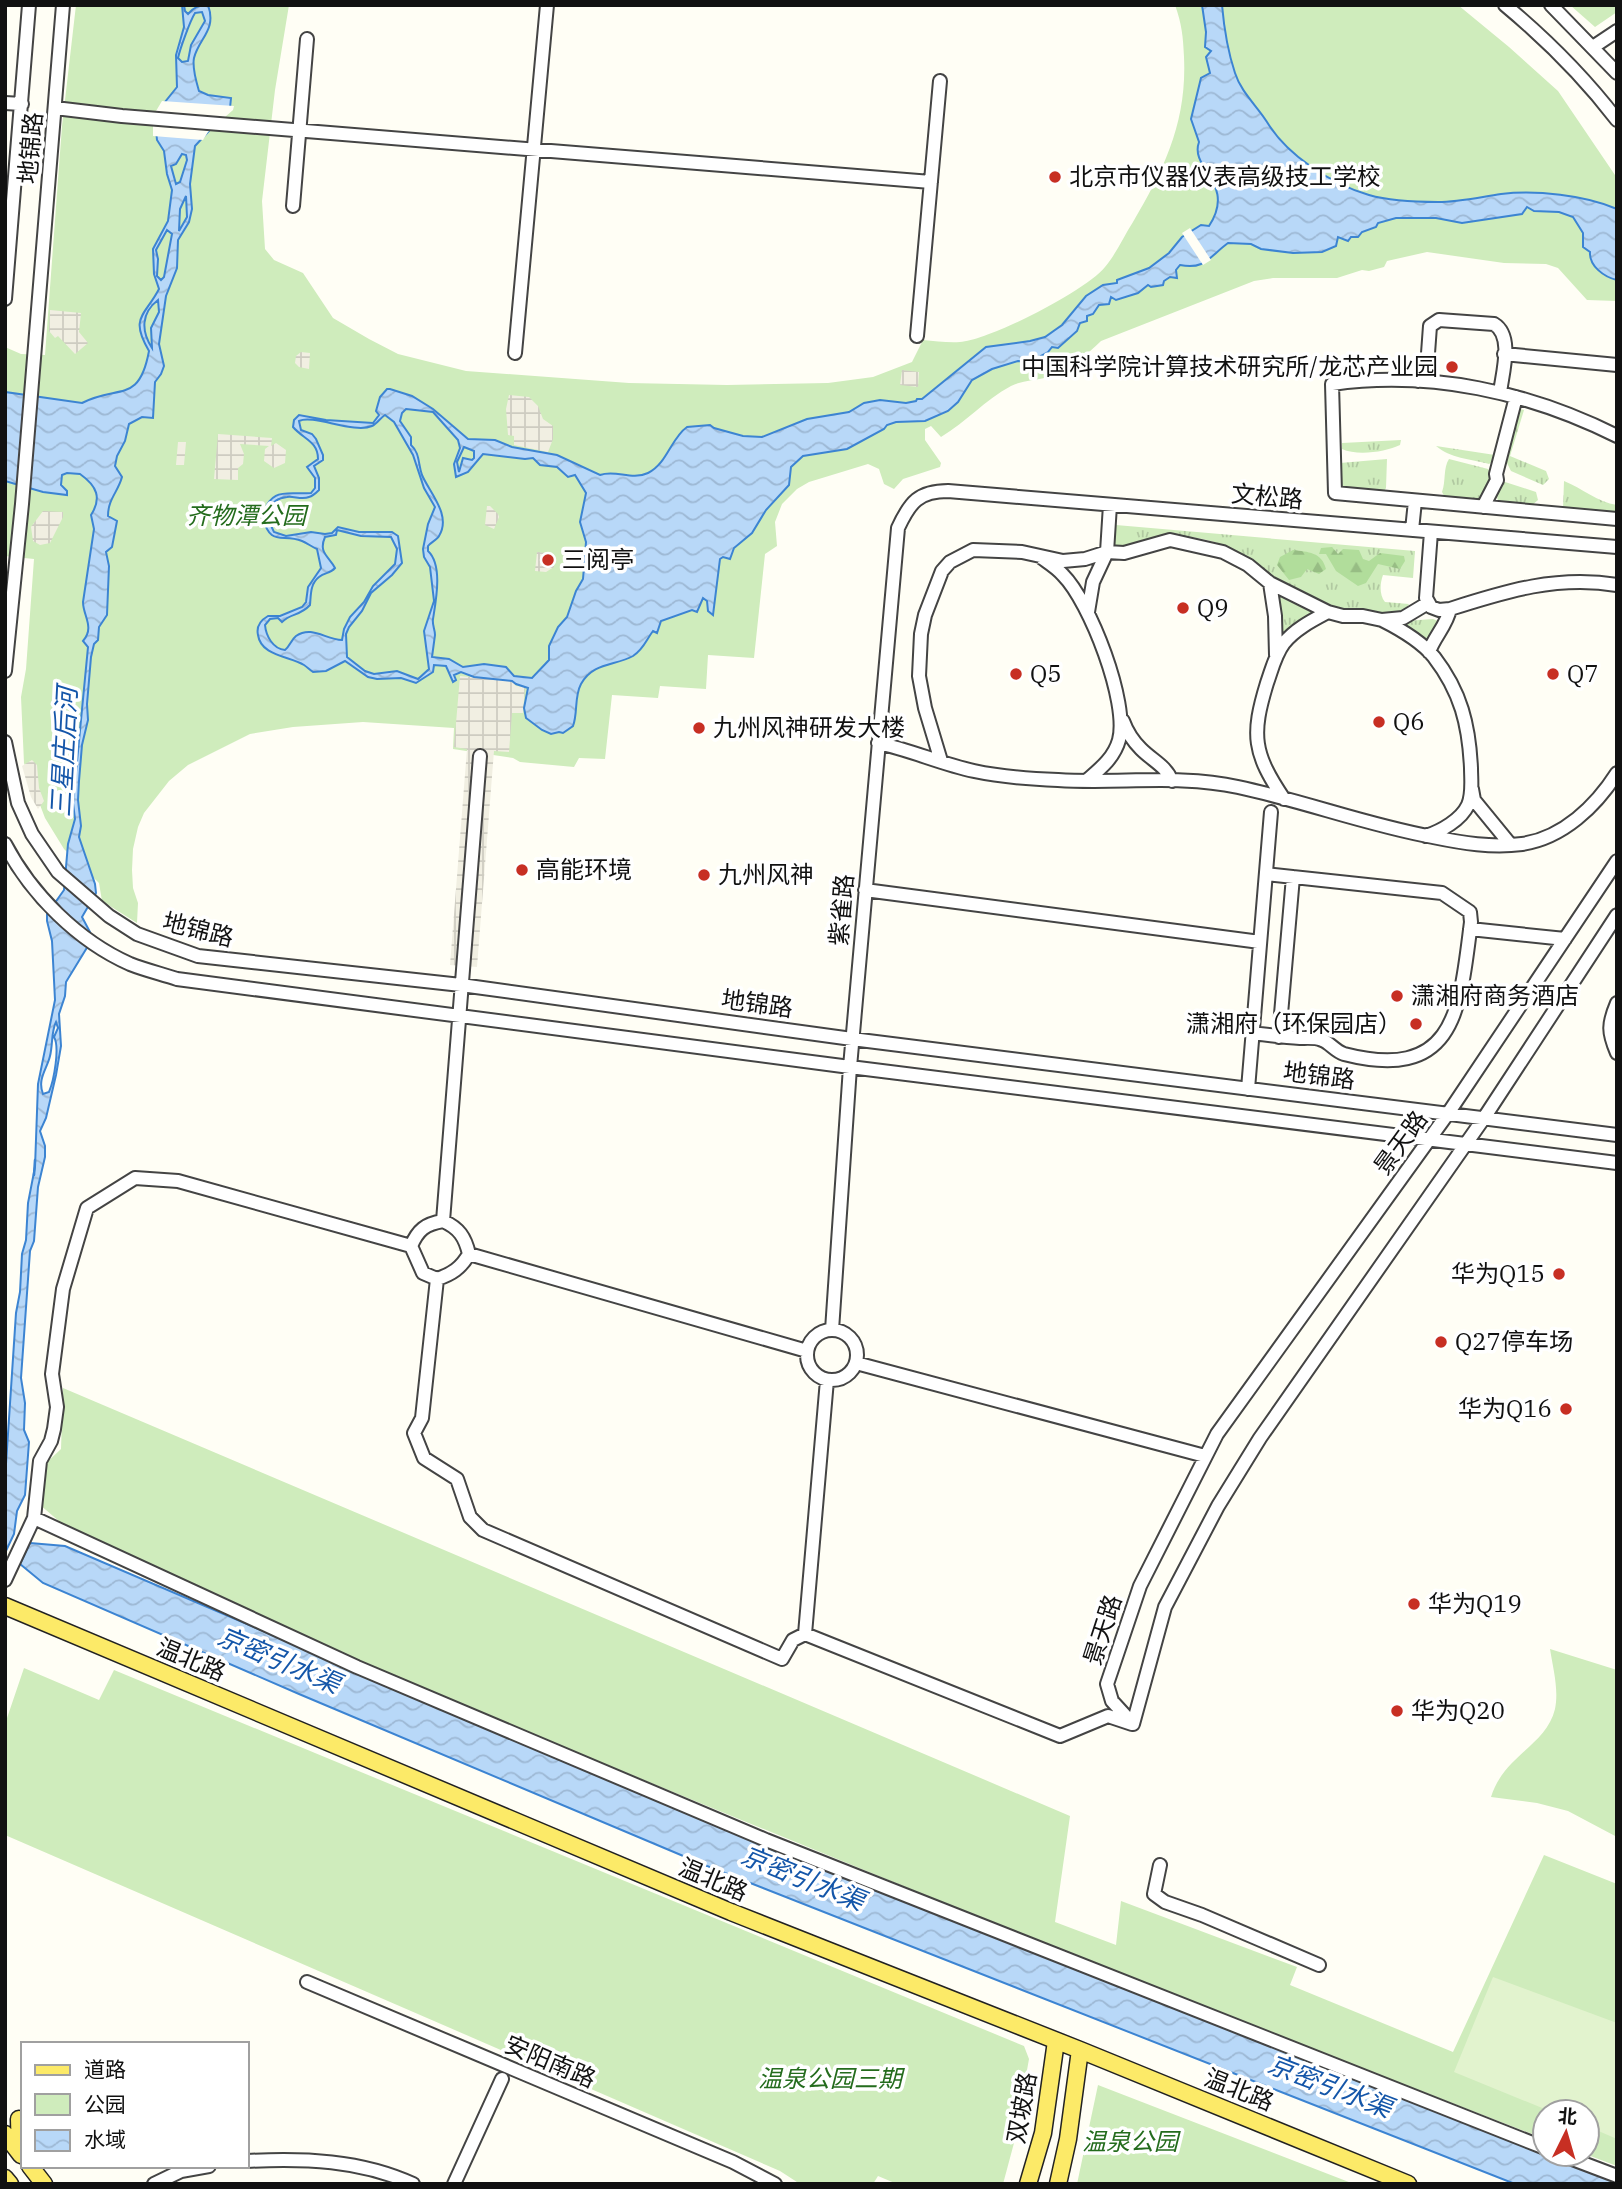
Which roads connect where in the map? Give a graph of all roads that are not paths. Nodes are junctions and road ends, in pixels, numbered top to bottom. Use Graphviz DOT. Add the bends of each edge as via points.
graph roads {
  1 [pos="30,5"];
  2 [pos="63,5"];
  3 [pos="547,5"];
  4 [pos="1505,5"];
  5 [pos="1551,5"];
  6 [pos="1617,31"];
  7 [pos="307,39"];
  8 [pos="1593,47"];
  9 [pos="1617,73"];
  10 [pos="940,80"];
  11 [pos="5,103"];
  12 [pos="22,104"];
  13 [pos="55,108"];
  14 [pos="1617,120"];
  15 [pos="299,130"];
  16 [pos="534,149"];
  17 [pos="931,182"];
  18 [pos="293,206"];
  19 [pos="5,299"];
  20 [pos="917,336"];
  21 [pos="515,353"];
  22 [pos="1504,354"];
  23 [pos="1617,365"];
  24 [pos="1418,381"];
  25 [pos="1500,393"];
  26 [pos="1516,397"];
  27 [pos="1617,436"];
  28 [pos="916,499"];
  29 [pos="1415,501"];
  30 [pos="1110,505"];
  31 [pos="1483,507"];
  32 [pos="1617,519"];
  33 [pos="1412,530"];
  34 [pos="1431,532"];
  35 [pos="1617,547"];
  36 [pos="1107,552"];
  37 [pos="1041,558"];
  38 [pos="1269,583"];
  39 [pos="1617,585"];
  40 [pos="1428,603"];
  41 [pos="1450,609"];
  42 [pos="1088,612"];
  43 [pos="1328,612"];
  44 [pos="1382,620"];
  45 [pos="1429,652"];
  46 [pos="1276,656"];
  47 [pos="5,671"];
  48 [pos="1120,714"];
  49 [pos="5,742"];
  50 [pos="878,743"];
  51 [pos="480,756"];
  52 [pos="941,761"];
  53 [pos="1617,773"];
  54 [pos="1086,781"];
  55 [pos="1172,781"];
  56 [pos="1471,789"];
  57 [pos="1284,799"];
  58 [pos="1271,813"];
  59 [pos="1425,836"];
  60 [pos="1510,844"];
  61 [pos="5,845"];
  62 [pos="1617,861"];
  63 [pos="1266,874"];
  64 [pos="1293,877"];
  65 [pos="865,890"];
  66 [pos="1617,915"];
  67 [pos="1470,929"];
  68 [pos="1565,939"];
  69 [pos="1260,942"];
  70 [pos="461,985"];
  71 [pos="1617,1003"];
  72 [pos="458,1015"];
  73 [pos="1252,1033"];
  74 [pos="1279,1037"];
  75 [pos="852,1039"];
  76 [pos="1617,1053"];
  77 [pos="850,1067"];
  78 [pos="1248,1088"];
  79 [pos="1449,1112"];
  80 [pos="1484,1118"];
  81 [pos="1617,1135"];
  82 [pos="1429,1140"];
  83 [pos="1465,1144"];
  84 [pos="1617,1163"];
  85 [pos="443,1221"];
  86 [pos="411,1247"];
  87 [pos="469,1254"];
  88 [pos="437,1279"];
  89 [pos="832,1330"];
  90 [pos="807,1351"];
  91 [pos="856,1363"];
  92 [pos="827,1380"];
  93 [pos="1205,1456"];
  94 [pos="34,1518"];
  95 [pos="5,1580"];
  96 [pos="5,1606"];
  97 [pos="805,1634"];
  98 [pos="1133,1724"];
  99 [pos="1160,1866"];
  100 [pos="1319,1965"];
  101 [pos="307,1982"];
  102 [pos="1056,2040"];
  103 [pos="1080,2050"];
  104 [pos="502,2080"];
  105 [pos="19,2119"];
  106 [pos="5,2134"];
  107 [pos="1531,2142"];
  108 [pos="21,2155"];
  109 [pos="248,2161"];
  110 [pos="32,2168"];
  111 [pos="198,2168"];
  112 [pos="1596,2168"];
  113 [pos="1617,2176"];
  114 [pos="5,2178"];
  115 [pos="10,2184"];
  116 [pos="44,2184"];
  117 [pos="154,2184"];
  118 [pos="413,2184"];
  119 [pos="454,2184"];
  120 [pos="775,2184"];
  121 [pos="1028,2184"];
  122 [pos="1058,2184"];
  123 [pos="1408,2184"];
  1 -- 12 [label="street, 地锦路"];
  2 -- 13 [label="street, 地锦路"];
  3 -- 16 [label="street"];
  4 -- 14 [label="street" via="1566,61"];
  5 -- 8 [label="street"];
  6 -- 8 [label="street"];
  7 -- 15 [label="street"];
  8 -- 9 [label="street"];
  10 -- 17 [label="street"];
  11 -- 12 [label="street"];
  12 -- 19 [label="street, 地锦路"];
  13 -- 15 [label="street"];
  13 -- 47 [label="street, 地锦路"];
  15 -- 16 [label="street"];
  15 -- 18 [label="street"];
  16 -- 17 [label="street"];
  16 -- 21 [label="street"];
  17 -- 20 [label="street"];
  22 -- 23 [label="street"];
  22 -- 24 [label="street" via="1506,341 1494,324 1439,320 1430,326 1427,367"];
  22 -- 25 [label="street"];
  24 -- 25 [label="street"];
  24 -- 29 [label="street" via="1332,384 1335,493"];
  25 -- 26 [label="street"];
  26 -- 27 [label="street"];
  26 -- 31 [label="street" via="1497,480"];
  28 -- 30 [label="street, 文松路" via="930,491 948,491"];
  28 -- 50 [label="street, 紫雀路" via="898,528"];
  29 -- 31 [label="street"];
  29 -- 33 [label="street"];
  30 -- 33 [label="street, 文松路"];
  30 -- 36 [label="street"];
  31 -- 32 [label="street"];
  33 -- 34 [label="street, 文松路"];
  34 -- 35 [label="street, 文松路"];
  34 -- 40 [label="street"];
  36 -- 37 [label="street" via="1085,559"];
  36 -- 38 [label="street" via="1124,553 1170,540 1185,542 1223,552"];
  36 -- 42 [label="street" via="1093,582"];
  37 -- 42 [label="street" via="1063,575"];
  37 -- 52 [label="street" via="1022,552 973,550 942,571 925,615 919,676"];
  38 -- 43 [label="street"];
  38 -- 46 [label="street"];
  39 -- 41 [label="street" via="1542,583"];
  40 -- 41 [label="street" via="1439,610"];
  40 -- 44 [label="street" via="1403,618"];
  41 -- 45 [label="street"];
  42 -- 48 [label="street"];
  43 -- 44 [label="street"];
  43 -- 46 [label="street" via="1293,635"];
  44 -- 45 [label="street"];
  45 -- 56 [label="street" via="1463,708"];
  46 -- 57 [label="street" via="1256,726 1262,758"];
  48 -- 54 [label="street" via="1122,725 1113,754"];
  48 -- 55 [label="street" via="1128,734 1167,768"];
  49 -- 70 [label="street, 地锦路" via="18,803 47,859 93,903 137,934 198,956"];
  50 -- 52 [label="street"];
  50 -- 65 [label="street, 紫雀路"];
  51 -- 70 [label="street"];
  52 -- 54 [label="street" via="1011,777"];
  53 -- 60 [label="street" via="1576,820 1545,838"];
  54 -- 55 [label="street"];
  55 -- 57 [label="street" via="1237,786"];
  56 -- 59 [label="street" via="1469,804 1461,815"];
  56 -- 60 [label="street" via="1474,800"];
  57 -- 59 [label="street"];
  58 -- 63 [label="street"];
  59 -- 60 [label="street" via="1463,844"];
  61 -- 72 [label="street, 地锦路" via="17,867 64,919 130,964 177,979"];
  62 -- 68 [label="street, 景天路"];
  63 -- 64 [label="street"];
  63 -- 69 [label="street"];
  64 -- 67 [label="street" via="1442,892 1470,912"];
  64 -- 74 [label="street"];
  65 -- 69 [label="street"];
  65 -- 75 [label="street, 紫雀路"];
  66 -- 80 [label="street"];
  67 -- 68 [label="street"];
  67 -- 74 [label="street" via="1455,1014 1446,1033 1420,1053 1403,1059 1365,1057 1341,1053 1323,1040"];
  68 -- 79 [label="street, 景天路"];
  69 -- 73 [label="street"];
  70 -- 72 [label="street"];
  70 -- 75 [label="street, 地锦路"];
  71 -- 76 [label="street" via="1610,1019 1610,1036"];
  72 -- 77 [label="street, 地锦路"];
  72 -- 85 [label="street"];
  73 -- 74 [label="street"];
  73 -- 78 [label="street"];
  75 -- 77 [label="street, 紫雀路"];
  75 -- 78 [label="street, 地锦路"];
  77 -- 82 [label="street, 地锦路"];
  77 -- 89 [label="street, 紫雀路"];
  78 -- 79 [label="street, 地锦路"];
  79 -- 80 [label="street, 地锦路"];
  79 -- 82 [label="street, 景天路"];
  80 -- 81 [label="street, 地锦路"];
  80 -- 83 [label="street"];
  82 -- 83 [label="street, 地锦路"];
  82 -- 93 [label="street, 景天路"];
  83 -- 84 [label="street, 地锦路"];
  83 -- 98 [label="street" via="1260,1438 1218,1506 1165,1607"];
  85 -- 86 [label="street" via="429,1223"];
  85 -- 87 [label="street" via="466,1240"];
  86 -- 88 [label="street" via="423,1273"];
  86 -- 94 [label="street" via="178,1181 135,1178 86,1208 63,1289 52,1374 57,1407 51,1441 40,1461"];
  87 -- 88 [label="street" via="451,1275"];
  87 -- 90 [label="street"];
  88 -- 97 [label="street" via="422,1418 414,1433 424,1458 457,1479 470,1517 482,1530 782,1659 793,1640"];
  89 -- 90 [label="street" via="816,1336"];
  89 -- 91 [label="street" via="852,1340"];
  90 -- 92 [label="street" via="813,1373"];
  91 -- 92 [label="street" via="842,1379"];
  91 -- 93 [label="street"];
  92 -- 97 [label="street"];
  93 -- 98 [label="street, 景天路" via="1140,1586 1107,1684 1112,1701"];
  94 -- 95 [label="street"];
  94 -- 107 [label="street" via="357,1667 766,1840"];
  96 -- 102 [label="main road, 温北路" via="731,1912"];
  97 -- 98 [label="street" via="1060,1736 1108,1716"];
  99 -- 100 [label="street" via="1154,1894 1165,1902"];
  101 -- 120 [label="street, 安阳南路" via="733,2162"];
  102 -- 103 [label="main road, 温北路"];
  102 -- 121 [label="main road, 双坡路" via="1043,2133"];
  103 -- 122 [label="main road, 双坡路"];
  103 -- 123 [label="main road, 温北路"];
  104 -- 119 [label="street"];
  105 -- 108 [label="main road"];
  106 -- 108 [label="main road"];
  109 -- 118 [label="street" via="292,2159 352,2165"];
  110 -- 116 [label="main road"];
  111 -- 117 [label="street"];
  112 -- 113 [label="street"];
  114 -- 115 [label="main road"];
}
